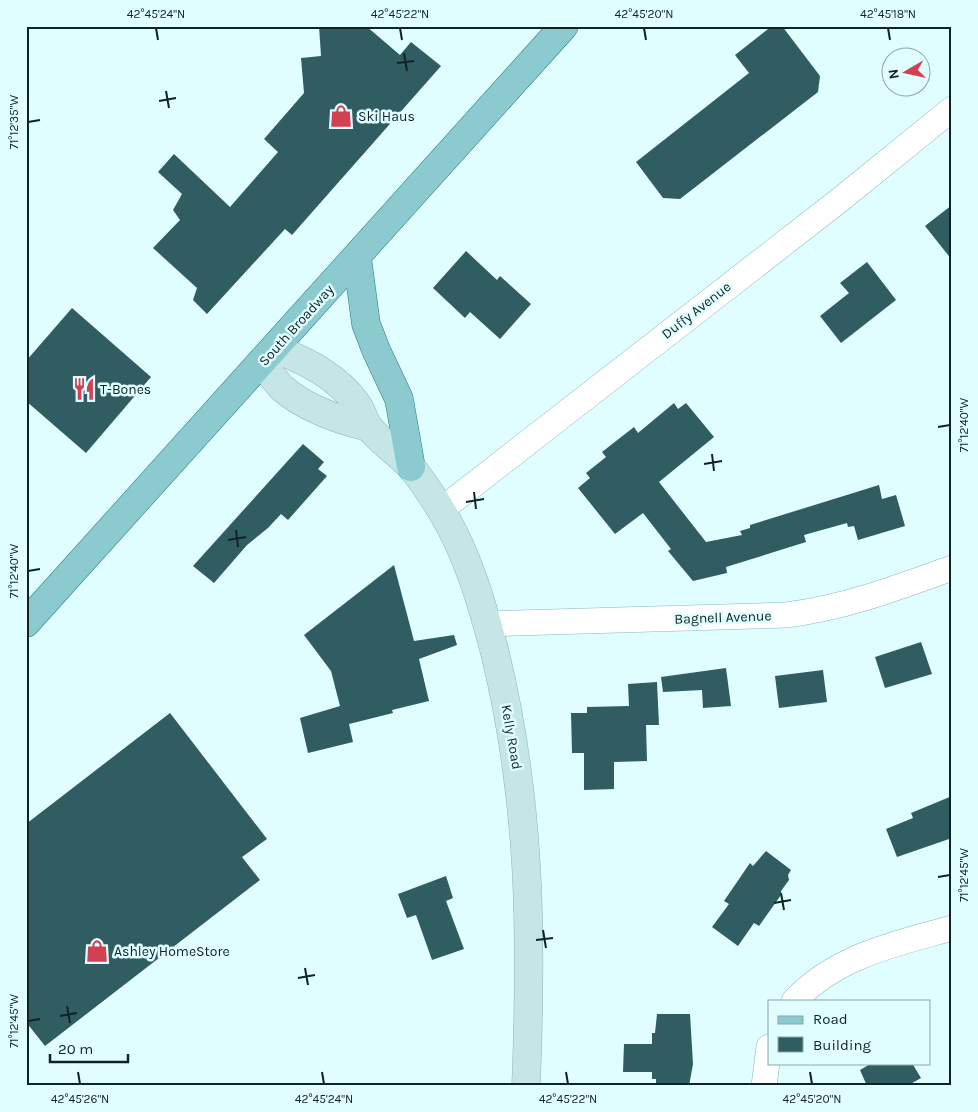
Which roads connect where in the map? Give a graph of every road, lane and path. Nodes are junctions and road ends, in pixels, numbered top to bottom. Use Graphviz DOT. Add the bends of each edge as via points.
graph roads {
  1 [pos="564,26"];
  2 [pos="952,109"];
  3 [pos="358,257"];
  4 [pos="269,356"];
  5 [pos="368,426"];
  6 [pos="411,467"];
  7 [pos="441,510"];
  8 [pos="952,568"];
  9 [pos="26,623"];
  10 [pos="487,624"];
  11 [pos="952,928"];
  12 [pos="795,1000"];
  13 [pos="768,1054"];
  14 [pos="526,1086"];
  15 [pos="764,1086"];
  1 -- 3 [label="main road, South Broadway"];
  2 -- 7 [label="street, Duffy Avenue"];
  3 -- 4 [label="main road, South Broadway"];
  3 -- 6 [label="main road" via="366,324 399,399"];
  4 -- 5 [label="street, Kelly Road" via="302,359 338,383 358,404"];
  4 -- 5 [label="street" via="282,388 305,404 348,422"];
  4 -- 9 [label="main road, South Broadway"];
  5 -- 6 [label="street, Kelly Road"];
  6 -- 7 [label="street, Kelly Road"];
  7 -- 10 [label="street, Kelly Road" via="464,555"];
  8 -- 10 [label="street, Bagnell Avenue" via="851,604 818,612"];
  10 -- 14 [label="street, Kelly Road" via="514,740 523,804 530,957"];
  11 -- 12 [label="street" via="876,949 841,965 810,984"];
  13 -- 15 [label="street"];
}
